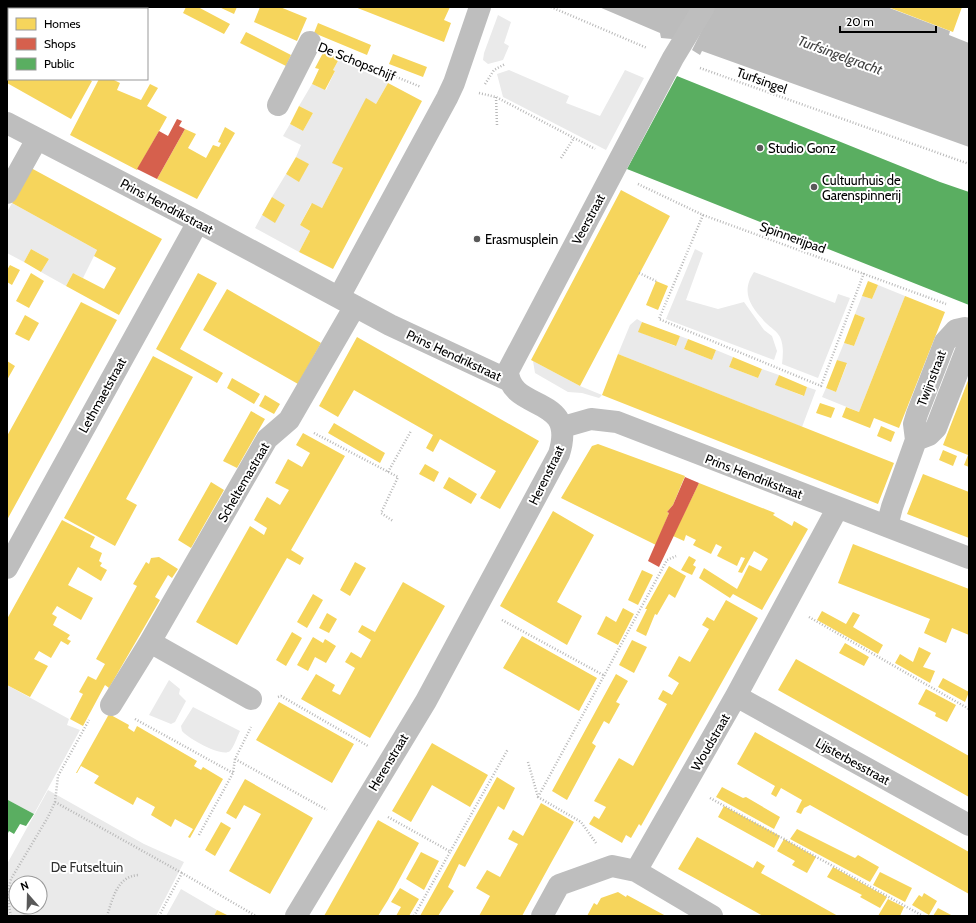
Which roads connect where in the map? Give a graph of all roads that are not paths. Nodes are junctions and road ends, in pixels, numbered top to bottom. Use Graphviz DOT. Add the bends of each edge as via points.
graph roads {
  1 [pos="480,7"];
  2 [pos="704,7"];
  3 [pos="310,42"];
  4 [pos="278,106"];
  5 [pos="7,123"];
  6 [pos="37,139"];
  7 [pos="7,193"];
  8 [pos="198,222"];
  9 [pos="347,302"];
  10 [pos="968,331"];
  11 [pos="510,381"];
  12 [pos="563,427"];
  13 [pos="838,508"];
  14 [pos="887,526"];
  15 [pos="969,558"];
  16 [pos="7,568"];
  17 [pos="150,642"];
  18 [pos="736,696"];
  19 [pos="251,699"];
  20 [pos="111,706"];
  21 [pos="969,825"];
  22 [pos="636,871"];
  23 [pos="296,916"];
  24 [pos="542,916"];
  25 [pos="712,916"];
  1 -- 9 [label="street" via="451,90"];
  2 -- 11 [label="street, Veerstraat" via="676,52 510,367"];
  3 -- 4 [label="street, De Schopschijf"];
  5 -- 6 [label="street, Prins Hendrikstraat"];
  6 -- 7 [label="street"];
  6 -- 8 [label="street, Prins Hendrikstraat"];
  8 -- 9 [label="street, Prins Hendrikstraat"];
  8 -- 16 [label="street, Lethmaetstraat"];
  9 -- 11 [label="street, Prins Hendrikstraat"];
  9 -- 17 [label="street, Scheltemastraat" via="289,420 267,439"];
  10 -- 14 [label="street, Twijnstraat" via="936,428 929,435 916,440"];
  11 -- 12 [label="street, Prins Hendrikstraat" via="518,392 556,416"];
  12 -- 13 [label="street, Prins Hendrikstraat" via="591,419 617,422"];
  12 -- 23 [label="street, Herenstraat" via="563,440 558,454 426,701"];
  13 -- 14 [label="street, Prins Hendrikstraat"];
  13 -- 18 [label="street, Woudstraat"];
  14 -- 15 [label="street, Prins Hendrikstraat"];
  17 -- 19 [label="street"];
  17 -- 20 [label="street, Scheltemastraat"];
  18 -- 21 [label="street, Lijsterbesstraat"];
  18 -- 22 [label="street, Woudstraat"];
  22 -- 24 [label="street" via="612,866 559,885"];
  22 -- 25 [label="street"];
}
